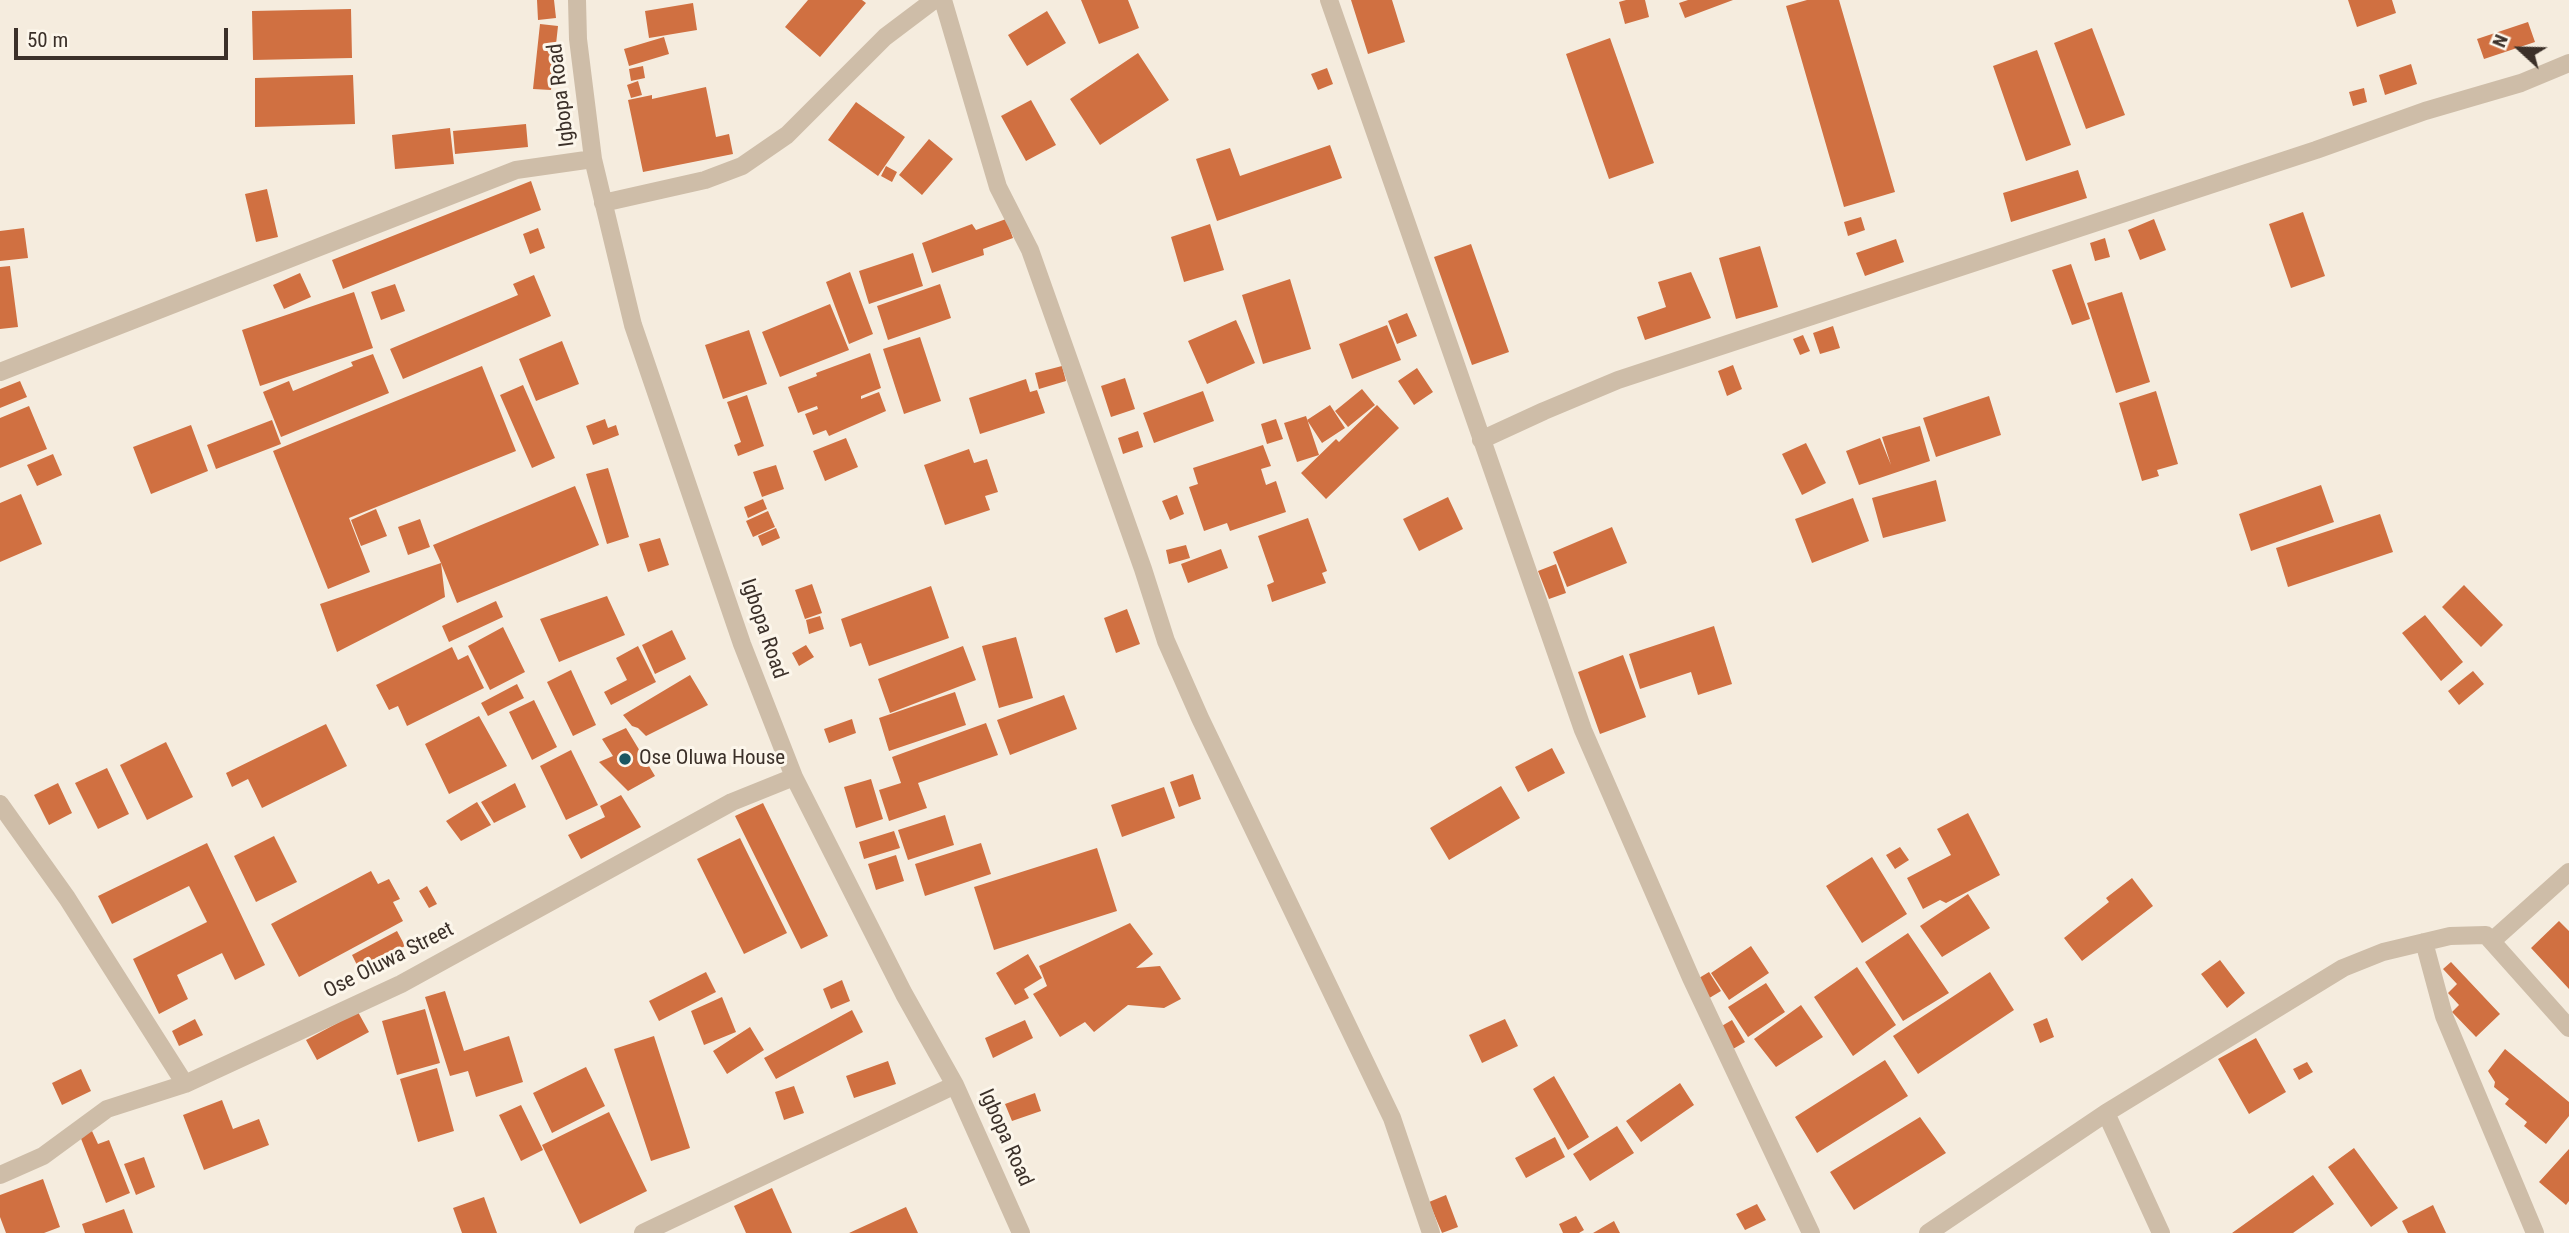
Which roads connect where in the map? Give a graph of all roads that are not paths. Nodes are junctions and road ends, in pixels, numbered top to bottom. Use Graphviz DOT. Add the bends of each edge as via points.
graph roads {
  1 [pos="577,0"];
  2 [pos="934,0"];
  3 [pos="943,0"];
  4 [pos="1329,0"];
  5 [pos="2569,63"];
  6 [pos="593,159"];
  7 [pos="603,203"];
  8 [pos="0,372"];
  9 [pos="1481,440"];
  10 [pos="794,777"];
  11 [pos="0,804"];
  12 [pos="2569,872"];
  13 [pos="2493,940"];
  14 [pos="2424,942"];
  15 [pos="2569,1028"];
  16 [pos="185,1084"];
  17 [pos="956,1084"];
  18 [pos="2106,1113"];
  19 [pos="0,1175"];
  20 [pos="643,1233"];
  21 [pos="1021,1233"];
  22 [pos="1431,1233"];
  23 [pos="1811,1233"];
  24 [pos="1928,1233"];
  25 [pos="2161,1233"];
  26 [pos="2535,1233"];
  1 -- 6 [label="street, Igbopa Road"];
  2 -- 7 [label="street" via="885,37 787,135 742,166 705,180"];
  3 -- 22 [label="street" via="998,187 1030,250 1166,641 1392,1118"];
  4 -- 9 [label="street"];
  5 -- 9 [label="street" via="2521,83 1618,380"];
  6 -- 7 [label="street, Igbopa Road"];
  6 -- 8 [label="street" via="516,170"];
  7 -- 10 [label="street, Igbopa Road" via="633,325 742,644"];
  9 -- 23 [label="street" via="1583,730 1691,978"];
  10 -- 16 [label="street, Ose Oluwa Street" via="732,802 401,984"];
  10 -- 17 [label="street, Igbopa Road" via="898,982"];
  11 -- 16 [label="street" via="67,898"];
  12 -- 13 [label="street"];
  13 -- 14 [label="street" via="2469,934"];
  13 -- 15 [label="street"];
  14 -- 18 [label="street" via="2343,968"];
  14 -- 26 [label="street" via="2445,1016"];
  16 -- 19 [label="street, Ose Oluwa Street" via="107,1109 43,1156"];
  17 -- 20 [label="street"];
  17 -- 21 [label="street, Igbopa Road"];
  18 -- 24 [label="street"];
  18 -- 25 [label="street"];
}
